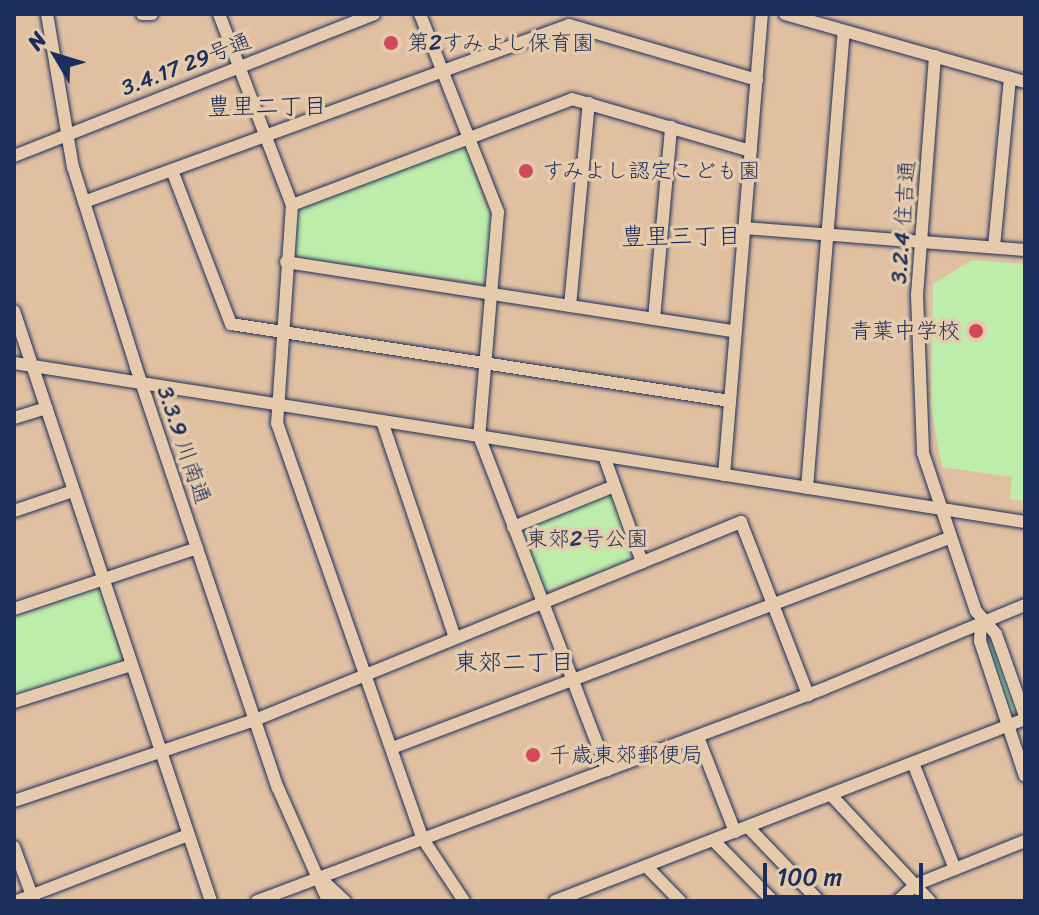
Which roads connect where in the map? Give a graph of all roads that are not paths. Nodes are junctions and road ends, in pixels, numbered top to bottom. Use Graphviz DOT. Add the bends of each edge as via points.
graph roads {
  1 [pos="47,14"];
  2 [pos="142,14"];
  3 [pos="152,14"];
  4 [pos="219,14"];
  5 [pos="374,14"];
  6 [pos="420,14"];
  7 [pos="762,14"];
  8 [pos="785,14"];
  9 [pos="844,32"];
  10 [pos="935,56"];
  11 [pos="237,66"];
  12 [pos="443,72"];
  13 [pos="1010,78"];
  14 [pos="757,80"];
  15 [pos="1025,82"];
  16 [pos="589,103"];
  17 [pos="671,127"];
  18 [pos="66,131"];
  19 [pos="468,136"];
  20 [pos="266,141"];
  21 [pos="751,151"];
  22 [pos="14,156"];
  23 [pos="173,173"];
  24 [pos="84,202"];
  25 [pos="292,205"];
  26 [pos="744,228"];
  27 [pos="829,235"];
  28 [pos="921,241"];
  29 [pos="994,247"];
  30 [pos="1025,250"];
  31 [pos="286,262"];
  32 [pos="491,294"];
  33 [pos="570,306"];
  34 [pos="14,311"];
  35 [pos="654,319"];
  36 [pos="280,332"];
  37 [pos="736,332"];
  38 [pos="14,363"];
  39 [pos="486,364"];
  40 [pos="32,366"];
  41 [pos="141,383"];
  42 [pos="730,401"];
  43 [pos="273,404"];
  44 [pos="46,408"];
  45 [pos="14,418"];
  46 [pos="382,421"];
  47 [pos="479,436"];
  48 [pos="604,456"];
  49 [pos="724,475"];
  50 [pos="612,487"];
  51 [pos="807,488"];
  52 [pos="73,491"];
  53 [pos="939,509"];
  54 [pos="14,511"];
  55 [pos="1025,522"];
  56 [pos="513,527"];
  57 [pos="949,538"];
  58 [pos="197,548"];
  59 [pos="642,562"];
  60 [pos="103,580"];
  61 [pos="541,603"];
  62 [pos="772,605"];
  63 [pos="1025,605"];
  64 [pos="14,609"];
  65 [pos="981,622"];
  66 [pos="455,638"];
  67 [pos="131,665"];
  68 [pos="365,674"];
  69 [pos="572,680"];
  70 [pos="808,695"];
  71 [pos="14,702"];
  72 [pos="1025,718"];
  73 [pos="255,720"];
  74 [pos="1006,726"];
  75 [pos="698,737"];
  76 [pos="392,748"];
  77 [pos="160,752"];
  78 [pos="913,763"];
  79 [pos="607,770"];
  80 [pos="1025,776"];
  81 [pos="831,795"];
  82 [pos="14,801"];
  83 [pos="741,829"];
  84 [pos="188,835"];
  85 [pos="423,839"];
  86 [pos="713,840"];
  87 [pos="1025,841"];
  88 [pos="14,847"];
  89 [pos="646,866"];
  90 [pos="955,869"];
  91 [pos="320,878"];
  92 [pos="915,885"];
  93 [pos="32,896"];
  94 [pos="17,901"];
  95 [pos="211,901"];
  96 [pos="257,901"];
  97 [pos="328,901"];
  98 [pos="345,901"];
  99 [pos="464,901"];
  100 [pos="555,901"];
  101 [pos="680,901"];
  102 [pos="773,901"];
  103 [pos="819,901"];
  104 [pos="898,901"];
  105 [pos="930,901"];
  1 -- 18 [label="street, 3.3.9 川南通"];
  2 -- 3 [label="street"];
  4 -- 11 [label="street"];
  5 -- 11 [label="street, 3.4.17 29号通"];
  6 -- 12 [label="street"];
  7 -- 14 [label="street"];
  8 -- 9 [label="street"];
  9 -- 10 [label="street"];
  9 -- 27 [label="street"];
  10 -- 13 [label="street"];
  10 -- 28 [label="street, 3.2.4 住吉通"];
  11 -- 18 [label="street, 3.4.17 29号通"];
  11 -- 20 [label="street"];
  12 -- 14 [label="street" via="569,25"];
  12 -- 19 [label="street"];
  12 -- 20 [label="street"];
  13 -- 15 [label="street"];
  13 -- 29 [label="street"];
  14 -- 21 [label="street"];
  16 -- 17 [label="street"];
  16 -- 19 [label="street" via="572,99"];
  16 -- 33 [label="street"];
  17 -- 21 [label="street"];
  17 -- 35 [label="street"];
  18 -- 22 [label="street, 3.4.17 29号通"];
  18 -- 24 [label="street, 3.3.9 川南通"];
  19 -- 25 [label="street"];
  19 -- 32 [label="street" via="498,212"];
  20 -- 23 [label="street"];
  20 -- 25 [label="street"];
  21 -- 26 [label="street"];
  23 -- 24 [label="street"];
  23 -- 36 [label="street" via="231,324"];
  24 -- 41 [label="street, 3.3.9 川南通"];
  25 -- 31 [label="street"];
  26 -- 27 [label="street"];
  26 -- 37 [label="street"];
  27 -- 28 [label="street"];
  27 -- 51 [label="street"];
  28 -- 29 [label="street"];
  28 -- 53 [label="street, 3.2.4 住吉通" via="917,398"];
  29 -- 30 [label="street"];
  31 -- 32 [label="street"];
  31 -- 36 [label="street"];
  32 -- 33 [label="street"];
  32 -- 39 [label="street"];
  33 -- 35 [label="street"];
  34 -- 40 [label="street"];
  35 -- 37 [label="street"];
  36 -- 39 [label="street"];
  36 -- 43 [label="street"];
  37 -- 42 [label="street"];
  38 -- 40 [label="street"];
  39 -- 42 [label="street"];
  39 -- 47 [label="street"];
  40 -- 41 [label="street"];
  40 -- 44 [label="street"];
  41 -- 43 [label="street"];
  41 -- 58 [label="street, 3.3.9 川南通"];
  42 -- 49 [label="street"];
  43 -- 46 [label="street"];
  43 -- 68 [label="street"];
  44 -- 45 [label="street"];
  44 -- 52 [label="street"];
  46 -- 47 [label="street"];
  46 -- 66 [label="street"];
  47 -- 48 [label="street"];
  47 -- 56 [label="street"];
  48 -- 49 [label="street"];
  48 -- 50 [label="street"];
  49 -- 51 [label="street"];
  50 -- 56 [label="street"];
  50 -- 59 [label="street"];
  51 -- 53 [label="street"];
  52 -- 54 [label="street"];
  52 -- 60 [label="street"];
  53 -- 55 [label="street"];
  53 -- 57 [label="street, 3.2.4 住吉通"];
  56 -- 61 [label="street"];
  57 -- 62 [label="street"];
  57 -- 65 [label="street, 3.2.4 住吉通"];
  58 -- 60 [label="street"];
  58 -- 73 [label="street, 3.3.9 川南通"];
  59 -- 61 [label="street"];
  59 -- 62 [label="street" via="741,522"];
  60 -- 64 [label="street"];
  60 -- 67 [label="street"];
  61 -- 66 [label="street"];
  61 -- 69 [label="street"];
  62 -- 69 [label="street"];
  62 -- 70 [label="street"];
  63 -- 65 [label="street"];
  65 -- 70 [label="street"];
  65 -- 72 [label="street, 3.2.4 住吉通" via="996,634"];
  65 -- 74 [label="street, 3.2.4 住吉通"];
  66 -- 68 [label="street"];
  67 -- 71 [label="street"];
  67 -- 77 [label="street"];
  68 -- 73 [label="street"];
  68 -- 76 [label="street"];
  69 -- 76 [label="street"];
  69 -- 79 [label="street"];
  70 -- 75 [label="street"];
  72 -- 74 [label="street"];
  73 -- 77 [label="street"];
  73 -- 91 [label="street, 3.3.9 川南通"];
  74 -- 78 [label="street"];
  74 -- 80 [label="street, 3.2.4 住吉通"];
  75 -- 79 [label="street"];
  75 -- 83 [label="street"];
  76 -- 85 [label="street"];
  77 -- 82 [label="street"];
  77 -- 84 [label="street"];
  78 -- 81 [label="street"];
  78 -- 90 [label="street"];
  79 -- 85 [label="street"];
  81 -- 83 [label="street"];
  81 -- 92 [label="street"];
  83 -- 86 [label="street"];
  83 -- 103 [label="street"];
  84 -- 93 [label="street"];
  84 -- 95 [label="street"];
  85 -- 91 [label="street"];
  85 -- 99 [label="street"];
  86 -- 89 [label="street"];
  86 -- 102 [label="street"];
  87 -- 90 [label="street"];
  88 -- 93 [label="street"];
  89 -- 100 [label="street"];
  89 -- 101 [label="street"];
  90 -- 92 [label="street"];
  91 -- 96 [label="street"];
  91 -- 97 [label="street, 3.3.9 川南通"];
  91 -- 98 [label="street, 3.3.9 川南通"];
  92 -- 104 [label="street"];
  92 -- 105 [label="street"];
  93 -- 94 [label="street"];
}
